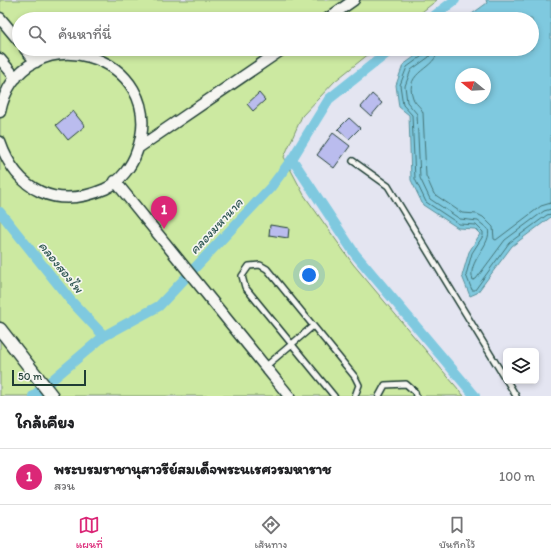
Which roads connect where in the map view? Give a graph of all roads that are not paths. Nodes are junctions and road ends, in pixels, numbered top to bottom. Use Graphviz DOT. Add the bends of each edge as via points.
graph roads {
  1 [pos="354,0"];
  2 [pos="337,12"];
  3 [pos="0,18"];
  4 [pos="12,33"];
  5 [pos="31,56"];
  6 [pos="53,56"];
  7 [pos="90,56"];
  8 [pos="273,56"];
  9 [pos="0,59"];
  10 [pos="36,62"];
  11 [pos="16,78"];
  12 [pos="0,112"];
  13 [pos="0,142"];
  14 [pos="138,148"];
  15 [pos="353,161"];
  16 [pos="116,181"];
  17 [pos="313,326"];
  18 [pos="0,329"];
  19 [pos="292,344"];
  20 [pos="265,367"];
  21 [pos="503,375"];
  22 [pos="508,384"];
  23 [pos="52,396"];
  24 [pos="288,396"];
  25 [pos="334,396"];
  26 [pos="355,396"];
  27 [pos="379,396"];
  28 [pos="416,396"];
  29 [pos="516,396"];
  1 -- 2 [label="street"];
  3 -- 4 [label="street"];
  5 -- 10 [label="street"];
  6 -- 10 [label="street"];
  7 -- 14 [label="street" via="116,69 130,83 139,101 142,120"];
  8 -- 14 [label="street"];
  9 -- 11 [label="street"];
  10 -- 11 [label="street"];
  11 -- 12 [label="street" via="2,101"];
  13 -- 16 [label="street" via="6,159 17,175 33,188 51,196 70,198 90,195 108,188"];
  14 -- 16 [label="street" via="131,164"];
  15 -- 21 [label="lane" via="388,186"];
  16 -- 20 [label="street"];
  17 -- 19 [label="lane"];
  17 -- 19 [label="lane" via="264,266 252,264 245,268 242,280 245,287"];
  17 -- 26 [label="lane" via="358,381"];
  18 -- 23 [label="street"];
  19 -- 20 [label="lane"];
  19 -- 25 [label="lane"];
  20 -- 24 [label="street"];
  22 -- 29 [label="lane"];
  27 -- 28 [label="lane" via="384,385 406,384"];
}
